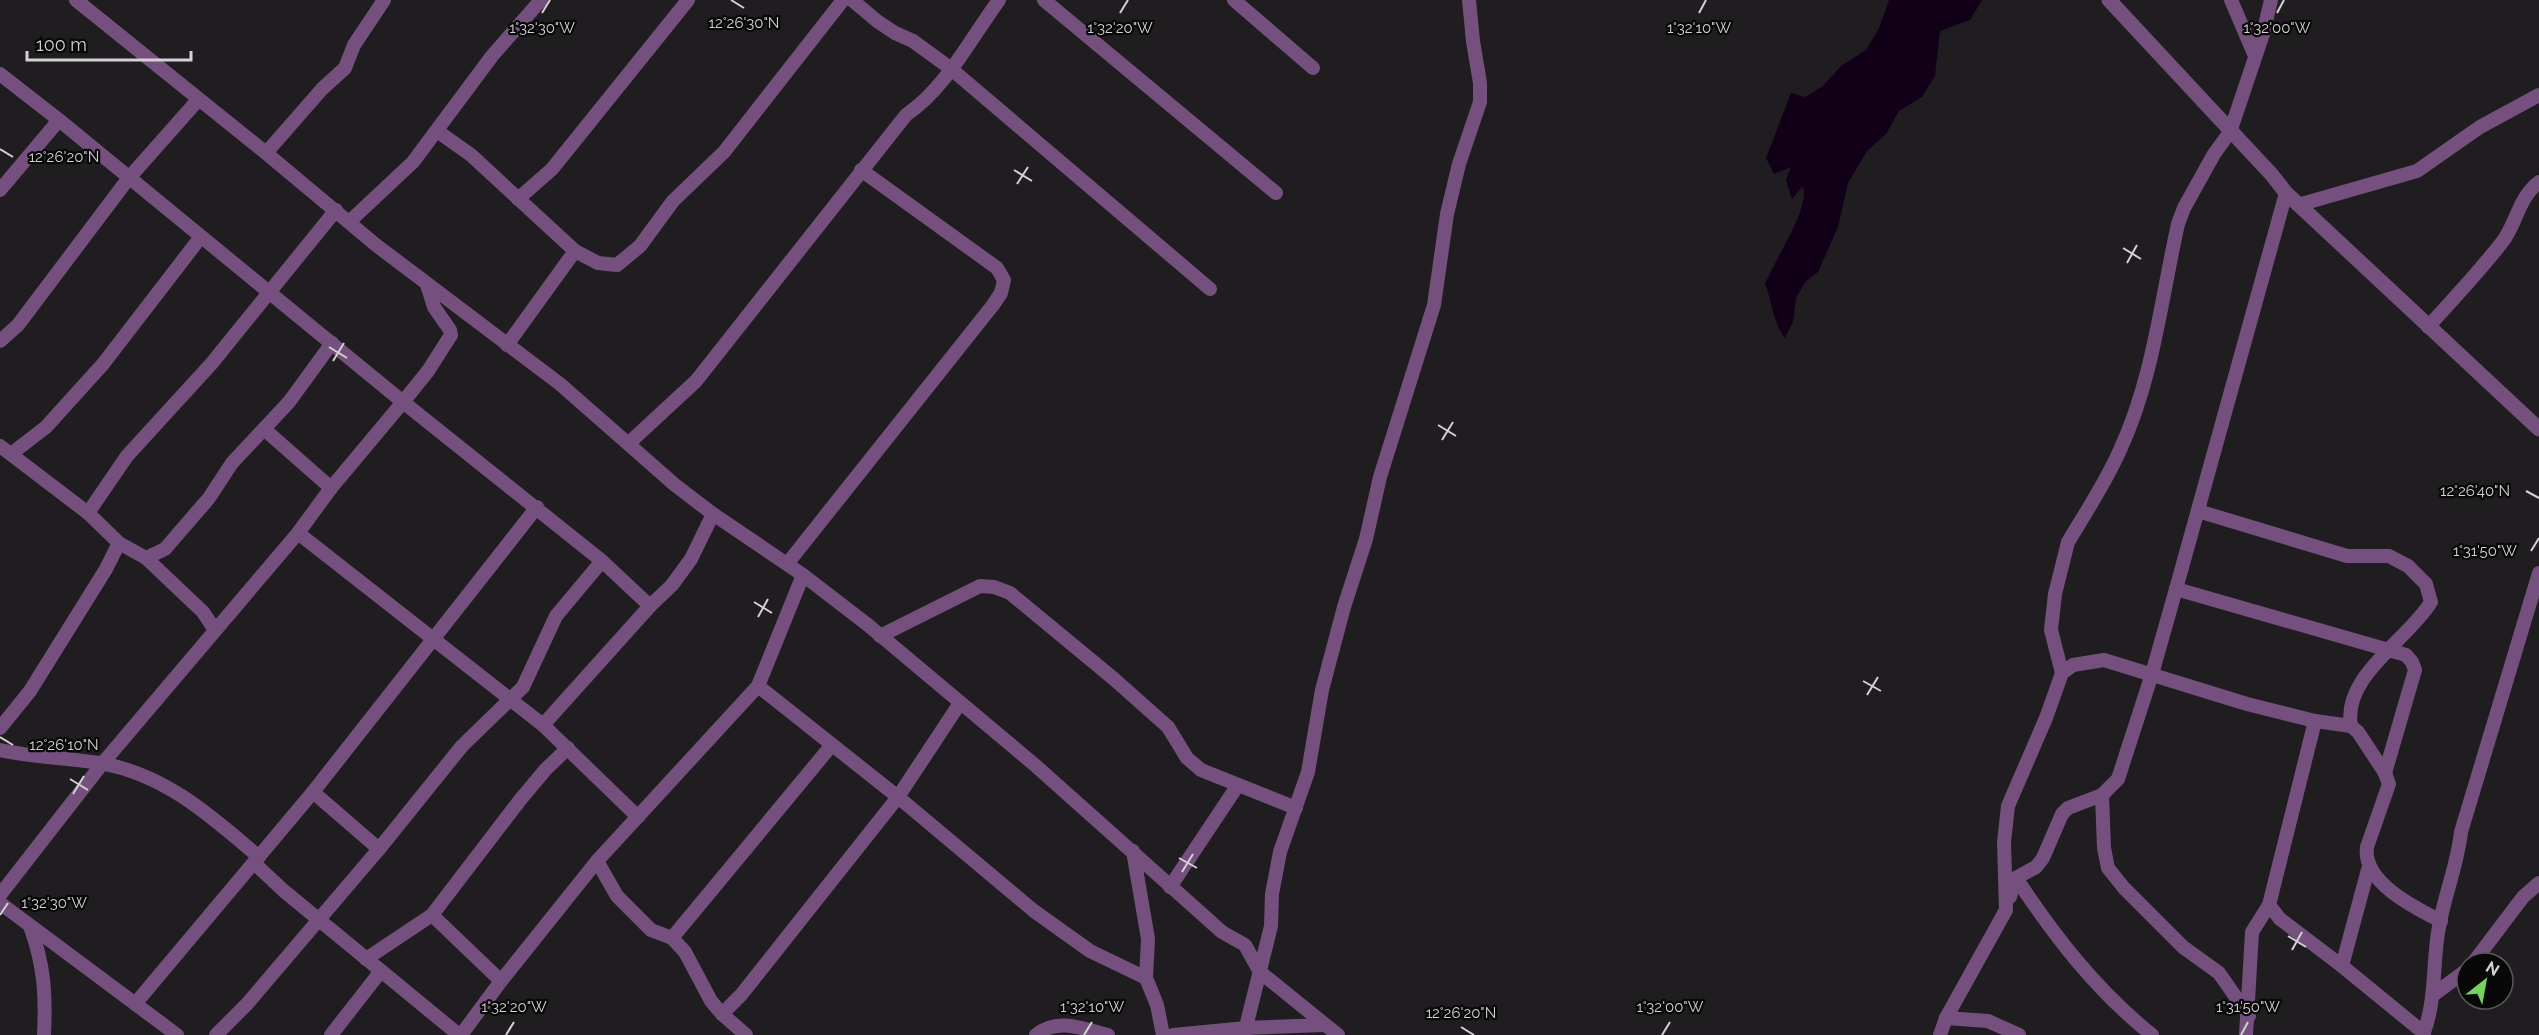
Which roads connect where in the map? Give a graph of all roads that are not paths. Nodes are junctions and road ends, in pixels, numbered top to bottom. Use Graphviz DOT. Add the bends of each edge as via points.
graph roads {
  1 [pos="76,0"];
  2 [pos="384,0"];
  3 [pos="541,0"];
  4 [pos="688,0"];
  5 [pos="843,0"];
  6 [pos="852,0"];
  7 [pos="999,0"];
  8 [pos="1044,0"];
  9 [pos="1234,0"];
  10 [pos="1469,0"];
  11 [pos="2109,0"];
  12 [pos="2231,0"];
  13 [pos="2271,0"];
  14 [pos="2255,56"];
  15 [pos="950,68"];
  16 [pos="1313,68"];
  17 [pos="0,74"];
  18 [pos="2539,95"];
  19 [pos="198,100"];
  20 [pos="59,120"];
  21 [pos="437,131"];
  22 [pos="2230,132"];
  23 [pos="266,153"];
  24 [pos="861,170"];
  25 [pos="128,179"];
  26 [pos="2539,182"];
  27 [pos="0,189"];
  28 [pos="1276,193"];
  29 [pos="2286,193"];
  30 [pos="518,199"];
  31 [pos="2298,204"];
  32 [pos="336,210"];
  33 [pos="349,222"];
  34 [pos="200,238"];
  35 [pos="576,251"];
  36 [pos="427,285"];
  37 [pos="1210,289"];
  38 [pos="269,291"];
  39 [pos="2428,327"];
  40 [pos="0,341"];
  41 [pos="332,343"];
  42 [pos="507,345"];
  43 [pos="403,402"];
  44 [pos="264,429"];
  45 [pos="2539,429"];
  46 [pos="629,443"];
  47 [pos="6,450"];
  48 [pos="330,488"];
  49 [pos="537,507"];
  50 [pos="2199,511"];
  51 [pos="88,513"];
  52 [pos="713,514"];
  53 [pos="298,532"];
  54 [pos="119,543"];
  55 [pos="146,558"];
  56 [pos="602,561"];
  57 [pos="787,564"];
  58 [pos="2539,573"];
  59 [pos="803,575"];
  60 [pos="2176,589"];
  61 [pos="650,606"];
  62 [pos="215,630"];
  63 [pos="880,636"];
  64 [pos="433,639"];
  65 [pos="2387,650"];
  66 [pos="2062,673"];
  67 [pos="2152,674"];
  68 [pos="758,686"];
  69 [pos="508,699"];
  70 [pos="960,703"];
  71 [pos="2315,721"];
  72 [pos="543,725"];
  73 [pos="2350,726"];
  74 [pos="0,728"];
  75 [pos="831,746"];
  76 [pos="568,748"];
  77 [pos="0,750"];
  78 [pos="102,764"];
  79 [pos="2385,773"];
  80 [pos="1238,785"];
  81 [pos="313,792"];
  82 [pos="2102,795"];
  83 [pos="898,797"];
  84 [pos="1296,808"];
  85 [pos="638,817"];
  86 [pos="379,849"];
  87 [pos="1133,851"];
  88 [pos="257,860"];
  89 [pos="597,861"];
  90 [pos="2369,866"];
  91 [pos="2016,878"];
  92 [pos="2539,883"];
  93 [pos="1170,887"];
  94 [pos="0,895"];
  95 [pos="0,903"];
  96 [pos="2269,904"];
  97 [pos="2006,910"];
  98 [pos="432,915"];
  99 [pos="318,918"];
  100 [pos="2441,921"];
  101 [pos="30,926"];
  102 [pos="672,938"];
  103 [pos="2482,951"];
  104 [pos="366,959"];
  105 [pos="2342,966"];
  106 [pos="381,971"];
  107 [pos="1260,972"];
  108 [pos="1146,978"];
  109 [pos="2455,979"];
  110 [pos="501,981"];
  111 [pos="2433,995"];
  112 [pos="135,1004"];
  113 [pos="722,1014"];
  114 [pos="2249,1016"];
  115 [pos="1946,1018"];
  116 [pos="1324,1025"];
  117 [pos="1245,1031"];
  118 [pos="2424,1034"];
  119 [pos="44,1035"];
  120 [pos="177,1035"];
  121 [pos="216,1035"];
  122 [pos="331,1035"];
  123 [pos="460,1035"];
  124 [pos="746,1035"];
  125 [pos="1036,1035"];
  126 [pos="1108,1035"];
  127 [pos="1163,1035"];
  128 [pos="1173,1035"];
  129 [pos="1338,1035"];
  130 [pos="1940,1035"];
  131 [pos="2019,1035"];
  132 [pos="2152,1035"];
  133 [pos="2246,1035"];
  1 -- 19 [label="street"];
  2 -- 23 [label="street" via="354,45 345,68"];
  3 -- 21 [label="street"];
  4 -- 30 [label="street" via="552,169"];
  5 -- 35 [label="street" via="724,152 673,201 640,246 617,265 598,263"];
  6 -- 15 [label="street" via="877,21"];
  7 -- 15 [label="street"];
  8 -- 28 [label="street"];
  9 -- 16 [label="street"];
  10 -- 84 [label="street" via="1480,102 1447,214 1434,305 1344,607 1322,690 1308,772"];
  11 -- 22 [label="street"];
  12 -- 14 [label="street"];
  13 -- 14 [label="street"];
  14 -- 22 [label="street"];
  15 -- 24 [label="street"];
  15 -- 37 [label="street"];
  17 -- 20 [label="street"];
  18 -- 31 [label="street" via="2480,127 2417,171"];
  19 -- 23 [label="street"];
  19 -- 25 [label="street"];
  20 -- 25 [label="street"];
  20 -- 27 [label="street"];
  21 -- 30 [label="street" via="471,155"];
  21 -- 33 [label="street" via="413,162"];
  22 -- 29 [label="street"];
  22 -- 66 [label="street" via="2184,208 2171,251 2156,337 2121,450 2063,556 2050,630"];
  23 -- 32 [label="street"];
  24 -- 46 [label="street" via="696,381"];
  24 -- 57 [label="street" via="997,268 1004,280 993,305"];
  25 -- 34 [label="street"];
  25 -- 40 [label="street" via="18,325"];
  26 -- 39 [label="street" via="2524,196 2504,240"];
  29 -- 31 [label="street"];
  29 -- 50 [label="street"];
  30 -- 35 [label="street"];
  31 -- 39 [label="street"];
  32 -- 33 [label="street"];
  32 -- 38 [label="street"];
  33 -- 36 [label="street"];
  34 -- 38 [label="street"];
  34 -- 47 [label="street" via="103,364 46,427"];
  35 -- 42 [label="street"];
  36 -- 42 [label="street"];
  36 -- 43 [label="street" via="434,307 451,335"];
  38 -- 41 [label="street"];
  38 -- 51 [label="street" via="212,363 122,462"];
  39 -- 45 [label="street"];
  41 -- 43 [label="street"];
  41 -- 44 [label="street"];
  42 -- 46 [label="street"];
  43 -- 48 [label="street"];
  43 -- 49 [label="street"];
  44 -- 48 [label="street"];
  44 -- 55 [label="street" via="232,463 209,498 165,549"];
  46 -- 52 [label="street"];
  47 -- 51 [label="street"];
  48 -- 53 [label="street"];
  49 -- 56 [label="street"];
  49 -- 64 [label="street"];
  50 -- 60 [label="street"];
  50 -- 65 [label="street" via="2347,556 2389,556 2408,566 2426,584 2431,602"];
  51 -- 54 [label="street"];
  52 -- 57 [label="street"];
  52 -- 61 [label="street" via="691,559"];
  53 -- 62 [label="street"];
  53 -- 64 [label="street"];
  54 -- 55 [label="street"];
  54 -- 74 [label="street" via="30,691"];
  55 -- 62 [label="street" via="203,612"];
  56 -- 61 [label="street"];
  56 -- 69 [label="street" via="556,616 523,687"];
  57 -- 59 [label="street"];
  58 -- 100 [label="street" via="2478,772"];
  59 -- 63 [label="street"];
  59 -- 68 [label="street"];
  60 -- 65 [label="street"];
  60 -- 67 [label="street"];
  61 -- 72 [label="street"];
  62 -- 78 [label="street"];
  63 -- 70 [label="street"];
  63 -- 80 [label="street" via="980,586 1010,593 1168,728 1187,758 1201,771"];
  64 -- 69 [label="street"];
  64 -- 81 [label="street"];
  65 -- 73 [label="street" via="2354,696"];
  65 -- 79 [label="street" via="2406,656 2415,670"];
  66 -- 67 [label="street" via="2073,665 2104,660"];
  66 -- 97 [label="street" via="2008,807 2004,842"];
  67 -- 71 [label="street"];
  67 -- 82 [label="street" via="2118,779"];
  68 -- 75 [label="street"];
  68 -- 85 [label="street"];
  69 -- 72 [label="street"];
  69 -- 86 [label="street" via="462,746"];
  70 -- 83 [label="street"];
  70 -- 87 [label="street"];
  71 -- 73 [label="street"];
  71 -- 96 [label="street"];
  72 -- 76 [label="street"];
  73 -- 79 [label="street"];
  75 -- 83 [label="street"];
  75 -- 102 [label="street"];
  76 -- 85 [label="street"];
  76 -- 98 [label="street" via="520,800"];
  77 -- 78 [label="street"];
  78 -- 88 [label="street" via="175,790 195,803"];
  78 -- 94 [label="street"];
  79 -- 90 [label="street" via="2389,784 2367,847"];
  80 -- 84 [label="street"];
  80 -- 93 [label="street"];
  81 -- 86 [label="street"];
  81 -- 88 [label="street"];
  82 -- 91 [label="street" via="2068,807 2043,858 2036,867"];
  82 -- 114 [label="street" via="2108,868 2184,947 2219,973"];
  83 -- 108 [label="street" via="1034,911 1090,951"];
  83 -- 113 [label="street"];
  84 -- 107 [label="street" via="1280,852 1271,926"];
  85 -- 89 [label="street"];
  86 -- 99 [label="street"];
  87 -- 93 [label="street"];
  87 -- 108 [label="street" via="1148,939"];
  88 -- 99 [label="street" via="284,891"];
  88 -- 112 [label="street"];
  89 -- 102 [label="street" via="617,896 651,930"];
  89 -- 110 [label="street"];
  90 -- 100 [label="street" via="2408,905"];
  90 -- 105 [label="street"];
  91 -- 97 [label="street"];
  91 -- 132 [label="street" via="2087,975"];
  92 -- 103 [label="street" via="2523,897"];
  93 -- 107 [label="street" via="1222,932 1245,945"];
  95 -- 101 [label="street"];
  96 -- 105 [label="street" via="2280,919"];
  96 -- 114 [label="street" via="2252,932"];
  97 -- 115 [label="street"];
  98 -- 104 [label="street"];
  98 -- 110 [label="street"];
  99 -- 104 [label="street"];
  99 -- 121 [label="street"];
  100 -- 111 [label="street"];
  101 -- 112 [label="street"];
  101 -- 119 [label="street" via="44,969"];
  102 -- 113 [label="street"];
  104 -- 106 [label="street"];
  105 -- 118 [label="street"];
  106 -- 122 [label="street"];
  106 -- 123 [label="street"];
  107 -- 116 [label="street"];
  107 -- 117 [label="street"];
  108 -- 127 [label="street"];
  109 -- 111 [label="street"];
  110 -- 123 [label="street"];
  111 -- 118 [label="street"];
  112 -- 120 [label="street"];
  113 -- 124 [label="street"];
  114 -- 133 [label="street"];
  115 -- 130 [label="street"];
  115 -- 131 [label="street" via="1988,1021"];
  116 -- 117 [label="street"];
  116 -- 129 [label="street"];
  117 -- 128 [label="street"];
  125 -- 126 [label="street" via="1055,1024"];
}
